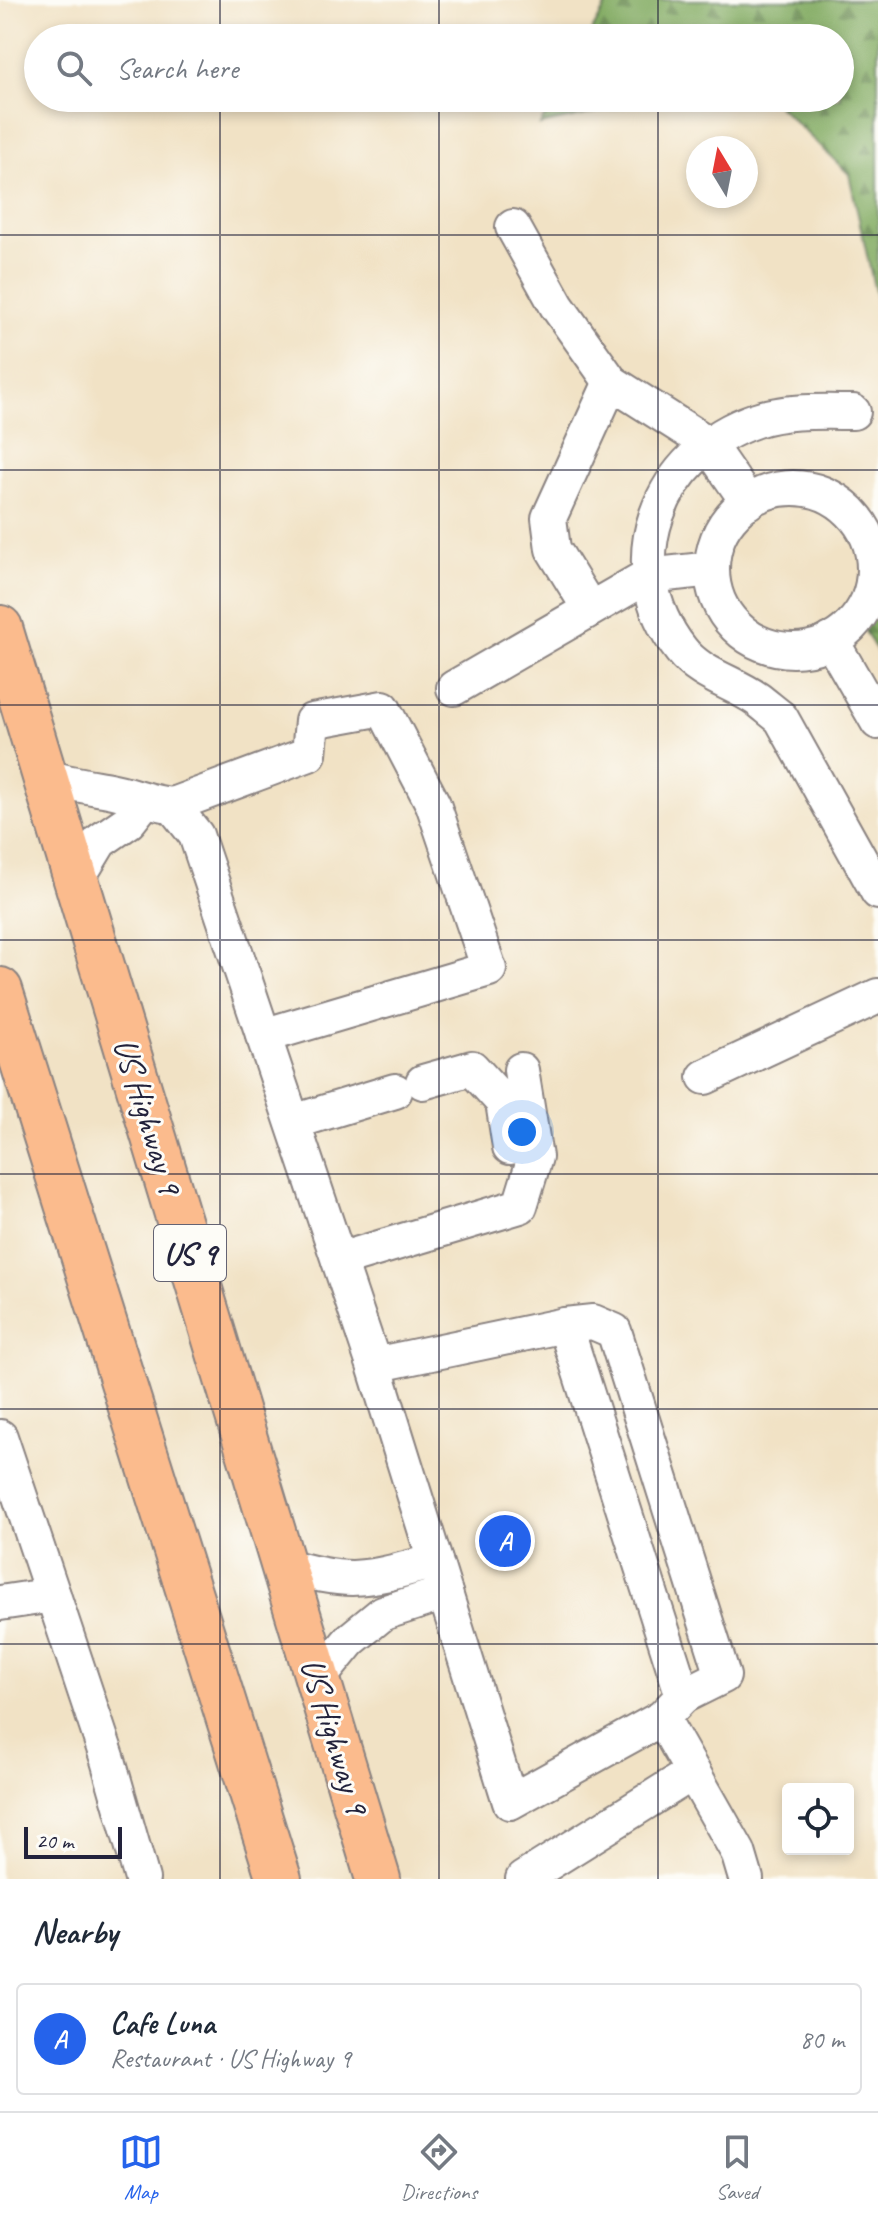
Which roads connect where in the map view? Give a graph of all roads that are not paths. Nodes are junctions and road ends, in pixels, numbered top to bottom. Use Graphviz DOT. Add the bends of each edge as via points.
graph roads {
  1 [pos="513,227"];
  2 [pos="611,382"];
  3 [pos="853,412"];
  4 [pos="707,443"];
  5 [pos="748,502"];
  6 [pos="712,569"];
  7 [pos="648,576"];
  8 [pos="590,609"];
  9 [pos="0,628"];
  10 [pos="831,640"];
  11 [pos="454,688"];
  12 [pos="878,722"];
  13 [pos="45,777"];
  14 [pos="158,804"];
  15 [pos="77,879"];
  16 [pos="878,892"];
  17 [pos="0,990"];
  18 [pos="878,996"];
  19 [pos="263,1036"];
  20 [pos="521,1070"];
  21 [pos="705,1077"];
  22 [pos="293,1122"];
  23 [pos="520,1206"];
  24 [pos="339,1260"];
  25 [pos="565,1325"];
  26 [pos="374,1365"];
  27 [pos="0,1437"];
  28 [pos="435,1561"];
  29 [pos="283,1565"];
  30 [pos="445,1593"];
  31 [pos="53,1595"];
  32 [pos="0,1603"];
  33 [pos="318,1679"];
  34 [pos="673,1707"];
  35 [pos="692,1773"];
  36 [pos="142,1879"];
  37 [pos="279,1879"];
  38 [pos="378,1879"];
  39 [pos="523,1879"];
  40 [pos="746,1879"];
  1 -- 2 [label="street" via="557,306"];
  2 -- 4 [label="street"];
  2 -- 8 [label="street" via="549,518 553,549"];
  3 -- 4 [label="street" via="757,420"];
  4 -- 5 [label="street"];
  4 -- 7 [label="street" via="672,480 654,516"];
  5 -- 6 [label="street" via="720,533"];
  5 -- 10 [label="street" via="779,489 804,488 839,503 865,531 873,555 872,589 862,612"];
  6 -- 7 [label="street"];
  6 -- 10 [label="street" via="721,607 757,642 807,649"];
  7 -- 8 [label="street"];
  7 -- 16 [label="street" via="658,612 681,651 781,718"];
  8 -- 11 [label="street"];
  9 -- 13 [label="highway, US Highway 9 / US 9"];
  10 -- 12 [label="street"];
  13 -- 14 [label="street"];
  13 -- 15 [label="highway, US Highway 9 / US 9"];
  14 -- 15 [label="street" via="100,841"];
  14 -- 19 [label="street" via="196,835"];
  14 -- 19 [label="street" via="309,754 312,721 383,708 433,804 489,969"];
  15 -- 29 [label="highway, US Highway 9 / US 9"];
  17 -- 37 [label="highway"];
  18 -- 21 [label="street"];
  19 -- 22 [label="street"];
  20 -- 23 [label="street" via="535,1157"];
  22 -- 23 [label="street" via="472,1068 503,1102"];
  22 -- 24 [label="street"];
  23 -- 24 [label="street"];
  24 -- 26 [label="street"];
  25 -- 26 [label="street"];
  25 -- 34 [label="street"];
  25 -- 34 [label="street" via="593,1322 614,1331 723,1676"];
  26 -- 28 [label="street"];
  27 -- 31 [label="street"];
  28 -- 29 [label="street" via="364,1580 327,1578"];
  28 -- 30 [label="street"];
  29 -- 33 [label="highway, US Highway 9 / US 9"];
  30 -- 33 [label="street" via="383,1613 350,1640"];
  30 -- 34 [label="street" via="510,1802"];
  31 -- 32 [label="street"];
  31 -- 36 [label="street"];
  33 -- 38 [label="highway, US Highway 9 / US 9"];
  34 -- 35 [label="street"];
  35 -- 39 [label="street"];
  35 -- 40 [label="street" via="738,1852"];
}
